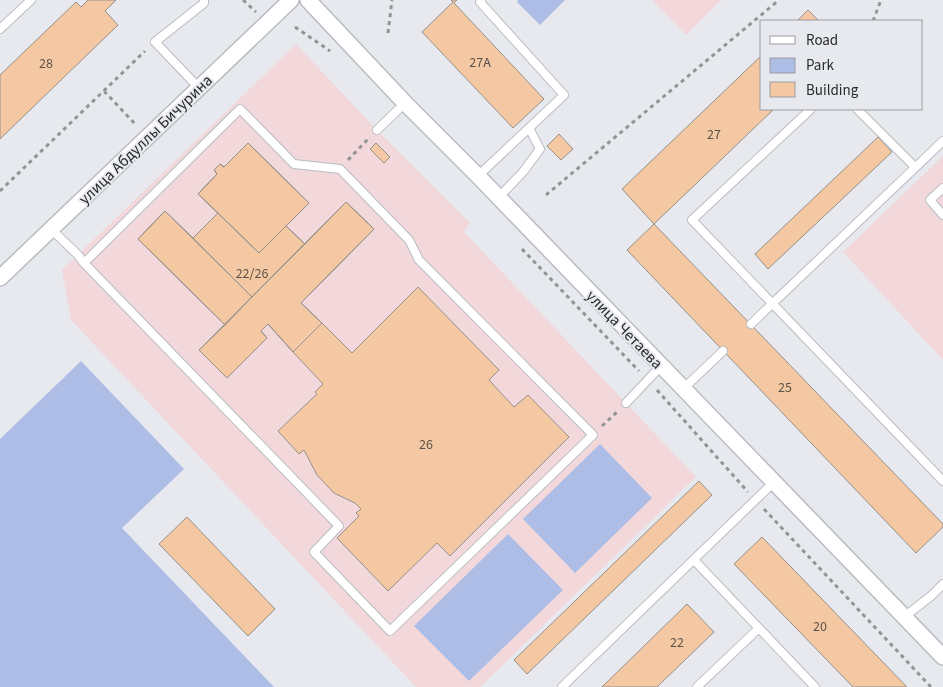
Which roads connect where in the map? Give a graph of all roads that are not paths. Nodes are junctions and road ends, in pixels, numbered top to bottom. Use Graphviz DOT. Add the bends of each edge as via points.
graph roads {
  1 [pos="31,0"];
  2 [pos="204,0"];
  3 [pos="291,0"];
  4 [pos="308,0"];
  5 [pos="481,0"];
  6 [pos="0,29"];
  7 [pos="199,88"];
  8 [pos="405,103"];
  9 [pos="810,110"];
  10 [pos="858,110"];
  11 [pos="529,128"];
  12 [pos="377,130"];
  13 [pos="943,141"];
  14 [pos="915,167"];
  15 [pos="478,176"];
  16 [pos="943,188"];
  17 [pos="499,197"];
  18 [pos="943,215"];
  19 [pos="52,229"];
  20 [pos="84,263"];
  21 [pos="1,275"];
  22 [pos="772,304"];
  23 [pos="751,324"];
  24 [pos="723,351"];
  25 [pos="661,366"];
  26 [pos="683,389"];
  27 [pos="626,403"];
  28 [pos="943,481"];
  29 [pos="774,482"];
  30 [pos="694,560"];
  31 [pos="943,584"];
  32 [pos="904,617"];
  33 [pos="759,628"];
  34 [pos="943,657"];
  35 [pos="562,687"];
  36 [pos="697,687"];
  37 [pos="815,687"];
  1 -- 6 [label="lane"];
  2 -- 7 [label="lane" via="155,42"];
  3 -- 7 [label="street, улица Абдуллы Бичурина"];
  4 -- 8 [label="street, улица Четаева"];
  5 -- 11 [label="lane" via="564,94"];
  7 -- 19 [label="street, улица Абдуллы Бичурина"];
  8 -- 12 [label="lane"];
  8 -- 15 [label="street, улица Четаева"];
  9 -- 22 [label="lane" via="692,220"];
  10 -- 14 [label="lane"];
  11 -- 15 [label="lane"];
  11 -- 17 [label="lane" via="540,149 524,172"];
  13 -- 14 [label="lane"];
  14 -- 22 [label="lane"];
  15 -- 17 [label="street, улица Четаева"];
  16 -- 18 [label="lane" via="930,200"];
  17 -- 25 [label="street, улица Четаева"];
  19 -- 20 [label="lane"];
  19 -- 21 [label="street, улица Абдуллы Бичурина"];
  20 -- 20 [label="lane" via="240,109 294,164 340,169 409,240 419,260 593,436 390,631 314,552 339,526"];
  22 -- 23 [label="lane"];
  22 -- 28 [label="lane"];
  24 -- 26 [label="lane"];
  25 -- 26 [label="street, улица Четаева"];
  25 -- 27 [label="lane"];
  26 -- 29 [label="street, улица Четаева"];
  29 -- 30 [label="lane"];
  29 -- 32 [label="street, улица Четаева"];
  30 -- 33 [label="lane"];
  30 -- 35 [label="lane"];
  31 -- 32 [label="lane"];
  32 -- 34 [label="street, улица Четаева"];
  33 -- 36 [label="lane"];
  33 -- 37 [label="lane"];
}
